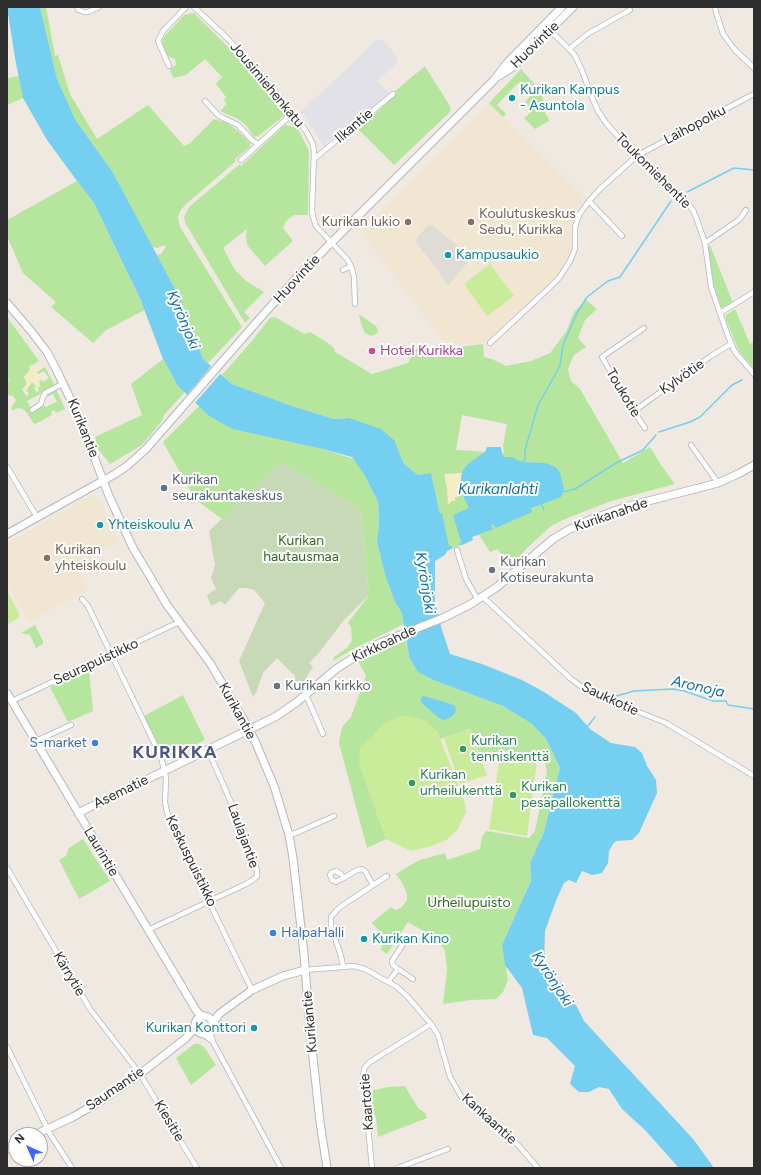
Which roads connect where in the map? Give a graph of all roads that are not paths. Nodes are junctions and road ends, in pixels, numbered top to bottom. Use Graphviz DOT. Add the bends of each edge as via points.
graph roads {
  1 [pos="77,7"];
  2 [pos="99,7"];
  3 [pos="186,7"];
  4 [pos="194,7"];
  5 [pos="562,7"];
  6 [pos="573,7"];
  7 [pos="715,7"];
  8 [pos="630,10"];
  9 [pos="547,28"];
  10 [pos="569,49"];
  11 [pos="169,66"];
  12 [pos="754,68"];
  13 [pos="393,94"];
  14 [pos="754,94"];
  15 [pos="205,100"];
  16 [pos="293,113"];
  17 [pos="258,144"];
  18 [pos="636,157"];
  19 [pos="314,159"];
  20 [pos="241,160"];
  21 [pos="589,201"];
  22 [pos="746,210"];
  23 [pos="622,236"];
  24 [pos="331,243"];
  25 [pos="705,243"];
  26 [pos="351,266"];
  27 [pos="344,270"];
  28 [pos="754,292"];
  29 [pos="7,303"];
  30 [pos="355,304"];
  31 [pos="720,314"];
  32 [pos="644,328"];
  33 [pos="490,342"];
  34 [pos="731,344"];
  35 [pos="754,374"];
  36 [pos="64,383"];
  37 [pos="32,410"];
  38 [pos="634,411"];
  39 [pos="645,428"];
  40 [pos="691,445"];
  41 [pos="754,465"];
  42 [pos="7,467"];
  43 [pos="103,480"];
  44 [pos="718,483"];
  45 [pos="37,517"];
  46 [pos="7,534"];
  47 [pos="457,550"];
  48 [pos="481,598"];
  49 [pos="82,599"];
  50 [pos="443,618"];
  51 [pos="179,622"];
  52 [pos="112,654"];
  53 [pos="7,694"];
  54 [pos="306,695"];
  55 [pos="12,701"];
  56 [pos="71,725"];
  57 [pos="249,729"];
  58 [pos="323,734"];
  59 [pos="36,741"];
  60 [pos="208,750"];
  61 [pos="164,771"];
  62 [pos="754,776"];
  63 [pos="78,813"];
  64 [pos="334,816"];
  65 [pos="289,835"];
  66 [pos="7,868"];
  67 [pos="387,876"];
  68 [pos="344,878"];
  69 [pos="373,885"];
  70 [pos="210,901"];
  71 [pos="148,930"];
  72 [pos="403,944"];
  73 [pos="343,966"];
  74 [pos="398,969"];
  75 [pos="305,970"];
  76 [pos="413,979"];
  77 [pos="388,982"];
  78 [pos="252,990"];
  79 [pos="196,1010"];
  80 [pos="219,1014"];
  81 [pos="206,1016"];
  82 [pos="196,1022"];
  83 [pos="431,1024"];
  84 [pos="212,1027"];
  85 [pos="202,1034"];
  86 [pos="190,1035"];
  87 [pos="213,1042"];
  88 [pos="7,1047"];
  89 [pos="140,1074"];
  90 [pos="47,1127"];
  91 [pos="48,1128"];
  92 [pos="448,1149"];
  93 [pos="534,1163"];
  94 [pos="72,1168"];
  95 [pos="198,1168"];
  96 [pos="280,1168"];
  97 [pos="327,1168"];
  98 [pos="372,1168"];
  99 [pos="397,1168"];
  100 [pos="530,1168"];
  101 [pos="538,1168"];
  1 -- 2 [label="street" via="88,12"];
  3 -- 11 [label="street" via="158,41"];
  4 -- 16 [label="street, Jousimiehenkatu" via="247,59"];
  5 -- 9 [label="main road, Huovintie"];
  6 -- 9 [label="main road, Huovintie"];
  7 -- 12 [label="street" via="723,34"];
  8 -- 10 [label="street" via="589,33"];
  9 -- 10 [label="street, Toukomiehentie"];
  9 -- 24 [label="main road, Huovintie" via="507,63 494,80"];
  10 -- 18 [label="street, Toukomiehentie" via="581,68 598,111"];
  13 -- 19 [label="street, Ilkantie"];
  14 -- 18 [label="street, Laihopolku"];
  15 -- 17 [label="street" via="219,116 238,125"];
  16 -- 17 [label="street"];
  16 -- 19 [label="street, Jousimiehenkatu" via="313,144"];
  17 -- 20 [label="street"];
  18 -- 21 [label="street, Laihopolku"];
  18 -- 25 [label="street, Toukomiehentie" via="684,199 695,215"];
  19 -- 24 [label="street, Jousimiehenkatu" via="312,217 316,226"];
  21 -- 23 [label="street"];
  21 -- 33 [label="street, Laihopolku" via="575,226 575,249 559,278"];
  22 -- 25 [label="street" via="740,219"];
  24 -- 26 [label="street, Jousimiehenkatu"];
  24 -- 43 [label="main road, Huovintie" via="262,316 146,449 127,466"];
  25 -- 31 [label="street, Toukomiehentie" via="711,287"];
  26 -- 27 [label="street"];
  26 -- 30 [label="street"];
  28 -- 31 [label="street"];
  29 -- 36 [label="main road, Kurikantie" via="47,352"];
  31 -- 34 [label="street, Toukomiehentie"];
  32 -- 38 [label="street, Toukotie" via="602,357"];
  34 -- 35 [label="street, Toukomiehentie"];
  34 -- 38 [label="street, Kylvötie"];
  36 -- 37 [label="street" via="45,393 41,404"];
  36 -- 43 [label="main road, Kurikantie"];
  38 -- 39 [label="street, Toukotie"];
  40 -- 44 [label="street"];
  41 -- 44 [label="main road, Kurikanahde"];
  42 -- 45 [label="street"];
  43 -- 45 [label="main road, Huovintie"];
  43 -- 51 [label="main road, Kurikantie" via="133,548"];
  44 -- 48 [label="main road, Kurikanahde" via="625,507 568,530"];
  45 -- 46 [label="main road, Huovintie"];
  47 -- 48 [label="street, Saukkotie" via="466,579"];
  48 -- 50 [label="main road, Kurikanahde"];
  48 -- 62 [label="street, Saukkotie" via="587,692 666,724"];
  49 -- 52 [label="street, Keskuspuistikko"];
  50 -- 54 [label="main road, Kirkkoahde" via="367,649 336,669"];
  51 -- 52 [label="street, Seurapuistikko"];
  51 -- 57 [label="main road, Kurikantie" via="210,663"];
  52 -- 55 [label="street, Seurapuistikko"];
  52 -- 61 [label="street, Keskuspuistikko" via="161,757"];
  53 -- 55 [label="main road, Laurintie"];
  54 -- 57 [label="main road, Kirkkoahde" via="275,717"];
  54 -- 58 [label="street"];
  55 -- 59 [label="main road, Laurintie"];
  56 -- 59 [label="street"];
  57 -- 60 [label="main road, Asematie"];
  57 -- 65 [label="main road, Kurikantie" via="274,786"];
  59 -- 63 [label="main road, Laurintie"];
  60 -- 61 [label="main road, Asematie"];
  60 -- 70 [label="street, Laulajantie" via="257,871 254,880"];
  61 -- 63 [label="main road, Asematie"];
  61 -- 70 [label="street, Keskuspuistikko" via="167,813"];
  63 -- 71 [label="main road, Laurintie"];
  64 -- 65 [label="street"];
  65 -- 75 [label="main road, Kurikantie"];
  66 -- 89 [label="street, Kärrytie" via="90,1009"];
  67 -- 69 [label="street"];
  68 -- 69 [label="street" via="362,869"];
  69 -- 73 [label="street" via="336,910 331,917 331,926"];
  70 -- 71 [label="street, Laulajantie"];
  70 -- 78 [label="street, Keskuspuistikko"];
  71 -- 79 [label="main road, Laurintie"];
  72 -- 74 [label="street" via="392,961"];
  73 -- 75 [label="street, Kankaantie"];
  73 -- 77 [label="street, Kankaantie" via="365,969"];
  74 -- 76 [label="street"];
  74 -- 77 [label="street"];
  75 -- 78 [label="main road" via="283,976"];
  75 -- 97 [label="main road, Kurikantie"];
  77 -- 83 [label="street, Kankaantie" via="407,996"];
  78 -- 80 [label="main road"];
  79 -- 81 [label="main road, Laurintie"];
  79 -- 82 [label="main road"];
  80 -- 81 [label="main road"];
  80 -- 84 [label="main road"];
  81 -- 82 [label="main road" via="200,1017"];
  81 -- 84 [label="main road" via="210,1018"];
  82 -- 85 [label="main road" via="196,1030"];
  82 -- 86 [label="main road, Saumantie"];
  83 -- 93 [label="street, Kankaantie" via="438,1035 450,1077 462,1098 518,1144"];
  83 -- 98 [label="street, Kaartotie" via="370,1062 365,1068 363,1074"];
  84 -- 85 [label="main road" via="209,1033"];
  84 -- 87 [label="street"];
  85 -- 86 [label="main road"];
  85 -- 87 [label="street"];
  86 -- 89 [label="main road, Saumantie"];
  87 -- 96 [label="street"];
  88 -- 90 [label="street"];
  89 -- 91 [label="main road, Saumantie" via="99,1102"];
  89 -- 95 [label="street, Kiesitie"];
  91 -- 94 [label="street"];
  92 -- 99 [label="street"];
  93 -- 100 [label="street"];
  93 -- 101 [label="street, Kankaantie"];
}
